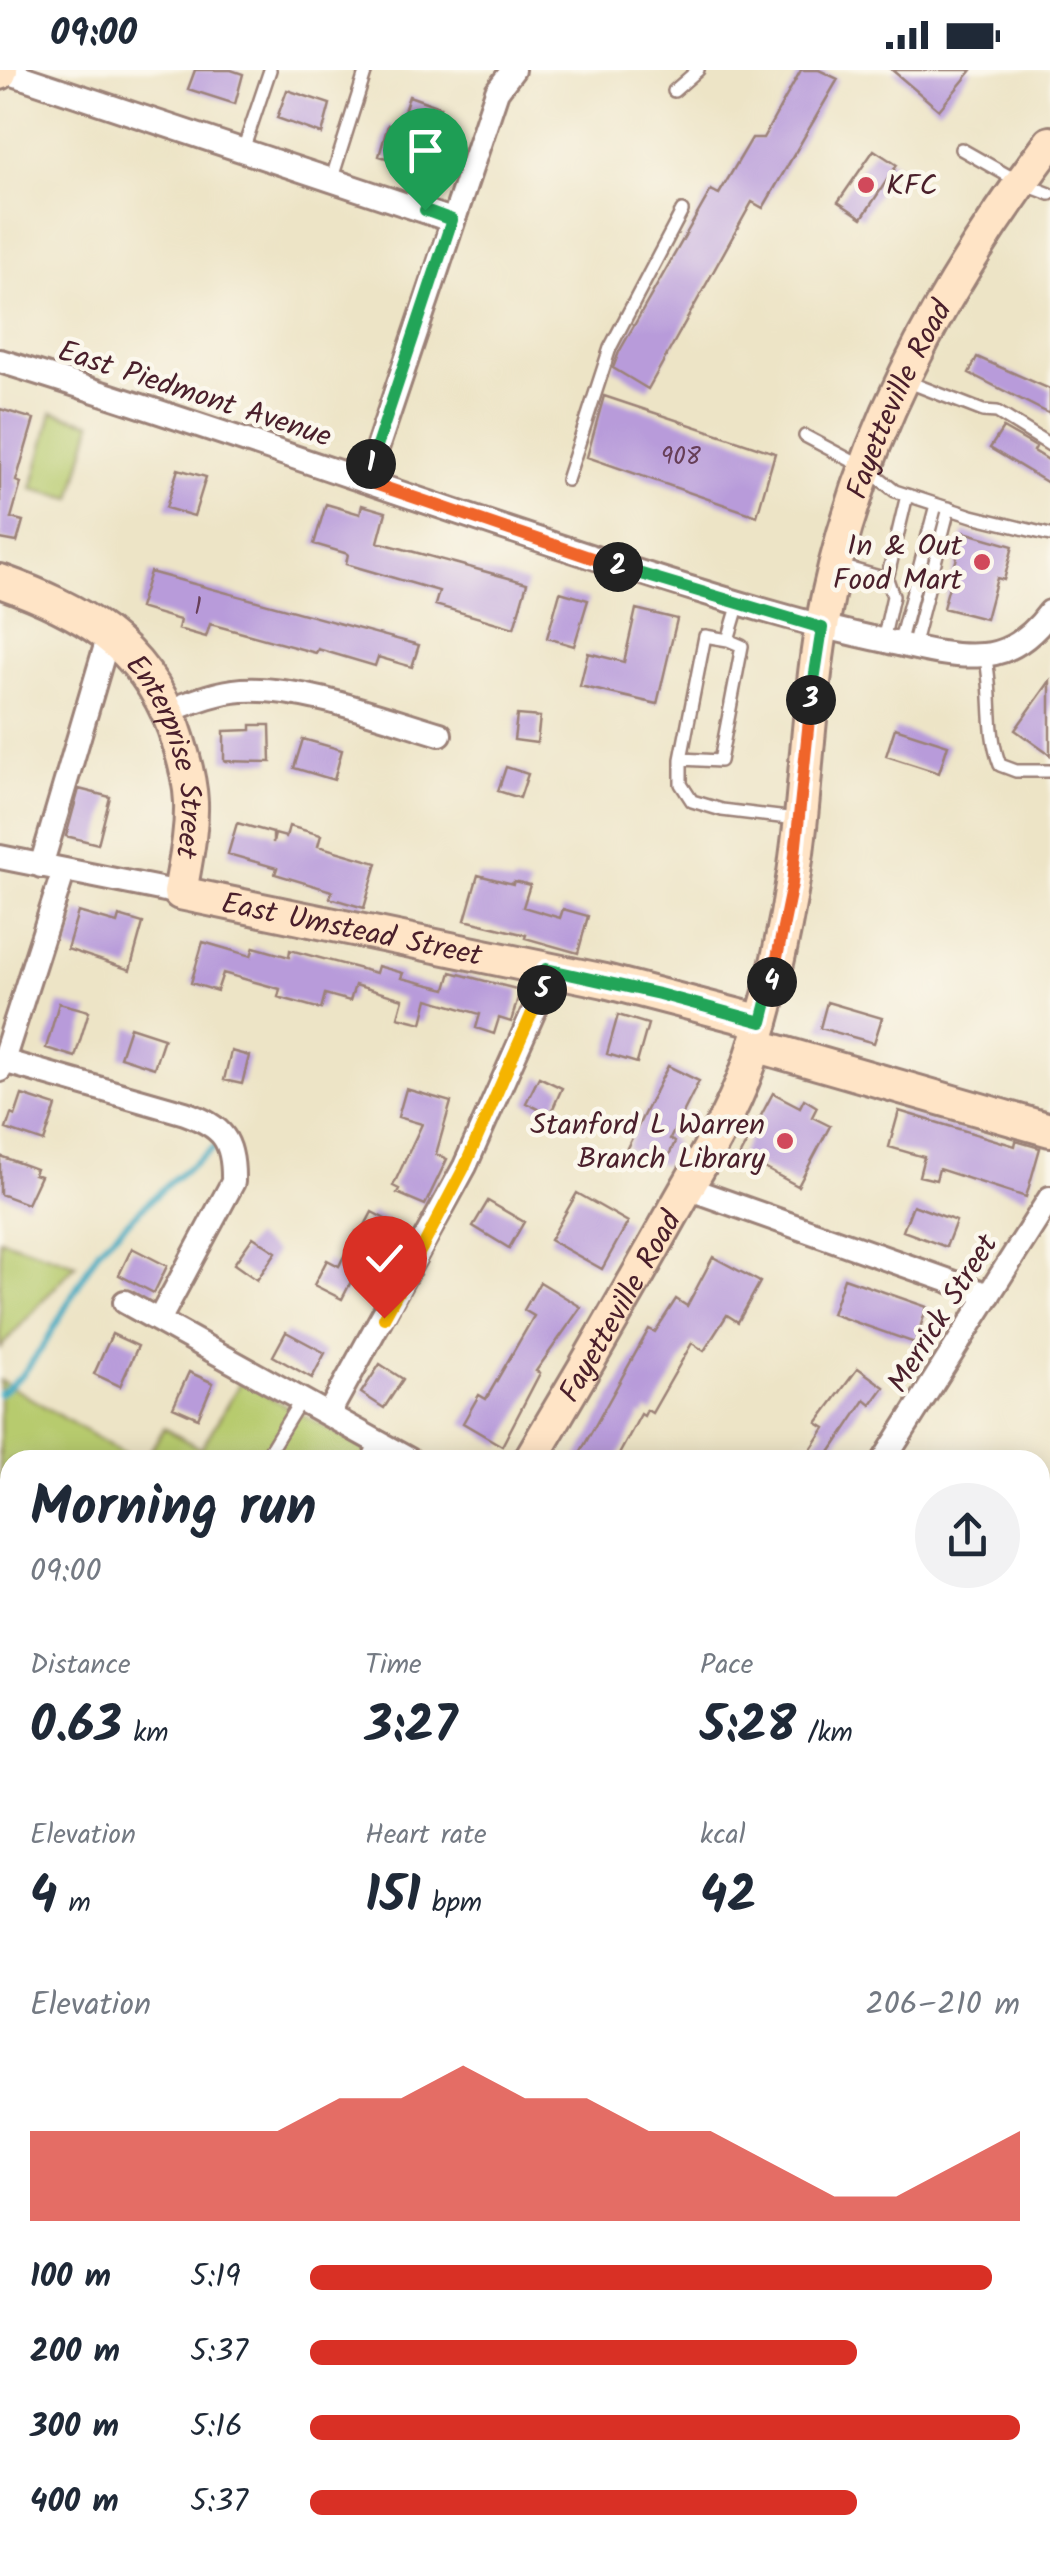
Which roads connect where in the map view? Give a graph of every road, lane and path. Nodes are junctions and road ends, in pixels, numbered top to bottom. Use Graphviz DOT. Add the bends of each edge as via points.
graph roads {
  1 [pos="270,70"];
  2 [pos="366,70"];
  3 [pos="513,70"];
  4 [pos="698,70"];
  5 [pos="1,71"];
  6 [pos="674,91"];
  7 [pos="1050,143"];
  8 [pos="962,149"];
  9 [pos="243,150"];
  10 [pos="332,178"];
  11 [pos="1036,188"];
  12 [pos="682,211"];
  13 [pos="452,220"];
  14 [pos="0,361"];
  15 [pos="902,380"];
  16 [pos="805,436"];
  17 [pos="1050,444"];
  18 [pos="867,469"];
  19 [pos="566,480"];
  20 [pos="366,481"];
  21 [pos="906,495"];
  22 [pos="943,507"];
  23 [pos="1050,535"];
  24 [pos="836,565"];
  25 [pos="886,580"];
  26 [pos="0,581"];
  27 [pos="893,596"];
  28 [pos="910,602"];
  29 [pos="739,603"];
  30 [pos="1050,612"];
  31 [pos="822,628"];
  32 [pos="109,635"];
  33 [pos="728,640"];
  34 [pos="898,644"];
  35 [pos="985,655"];
  36 [pos="168,712"];
  37 [pos="440,734"];
  38 [pos="681,759"];
  39 [pos="1050,771"];
  40 [pos="801,820"];
  41 [pos="0,857"];
  42 [pos="52,868"];
  43 [pos="180,893"];
  44 [pos="546,969"];
  45 [pos="758,1033"];
  46 [pos="2,1065"];
  47 [pos="1050,1130"];
  48 [pos="687,1188"];
  49 [pos="1050,1198"];
  50 [pos="989,1295"];
  51 [pos="126,1302"];
  52 [pos="160,1320"];
  53 [pos="302,1398"];
  54 [pos="329,1413"];
  55 [pos="270,1450"];
  56 [pos="372,1450"];
  57 [pos="536,1450"];
  58 [pos="890,1450"];
  1 -- 9 [label="lane"];
  2 -- 10 [label="lane"];
  3 -- 13 [label="street" via="497,91"];
  4 -- 6 [label="lane"];
  5 -- 9 [label="street"];
  7 -- 11 [label="main road, Fayetteville Road"];
  8 -- 11 [label="lane"];
  9 -- 10 [label="street"];
  10 -- 13 [label="street"];
  11 -- 15 [label="main road, Fayetteville Road" via="934,314"];
  12 -- 19 [label="lane" via="610,348"];
  13 -- 20 [label="street"];
  14 -- 20 [label="street, East Piedmont Avenue"];
  15 -- 17 [label="lane" via="997,412"];
  15 -- 18 [label="main road, Fayetteville Road"];
  16 -- 18 [label="lane"];
  18 -- 21 [label="lane"];
  18 -- 24 [label="main road, Fayetteville Road"];
  20 -- 29 [label="street, East Piedmont Avenue"];
  21 -- 22 [label="lane"];
  21 -- 25 [label="lane"];
  22 -- 23 [label="lane"];
  22 -- 28 [label="lane"];
  22 -- 34 [label="lane"];
  24 -- 25 [label="lane"];
  24 -- 31 [label="main road, Fayetteville Road"];
  25 -- 27 [label="lane"];
  26 -- 32 [label="main road, Enterprise Street" via="67,607"];
  27 -- 28 [label="lane"];
  27 -- 34 [label="lane"];
  28 -- 34 [label="lane"];
  29 -- 31 [label="street, East Piedmont Avenue"];
  29 -- 33 [label="lane"];
  30 -- 35 [label="street, East Piedmont Avenue" via="1015,646"];
  31 -- 34 [label="street, East Piedmont Avenue"];
  31 -- 40 [label="main road, Fayetteville Road"];
  32 -- 36 [label="main road, Enterprise Street" via="156,686"];
  32 -- 42 [label="street"];
  33 -- 38 [label="lane" via="705,636"];
  33 -- 38 [label="lane" via="742,646 720,761"];
  34 -- 35 [label="street, East Piedmont Avenue"];
  35 -- 39 [label="lane" via="992,745 1000,765"];
  36 -- 37 [label="street" via="207,696 274,690"];
  36 -- 43 [label="main road, Enterprise Street" via="190,786"];
  38 -- 40 [label="lane" via="681,784 692,801"];
  40 -- 45 [label="main road, Fayetteville Road"];
  41 -- 42 [label="street, East Umstead Street"];
  42 -- 43 [label="street, East Umstead Street"];
  42 -- 46 [label="street"];
  43 -- 44 [label="main road, East Umstead Street"];
  44 -- 45 [label="main road, East Umstead Street" via="659,994"];
  44 -- 54 [label="street" via="542,993 465,1166"];
  45 -- 47 [label="main road, East Umstead Street"];
  45 -- 48 [label="main road, Fayetteville Road" via="736,1097"];
  46 -- 52 [label="street" via="185,1113 220,1130 234,1164 233,1182"];
  48 -- 50 [label="street"];
  48 -- 57 [label="main road, Fayetteville Road"];
  49 -- 50 [label="street, Merrick Street"];
  50 -- 58 [label="street, Merrick Street"];
  51 -- 52 [label="street"];
  52 -- 53 [label="street"];
  53 -- 54 [label="street"];
  53 -- 55 [label="lane"];
  54 -- 56 [label="street"];
}
